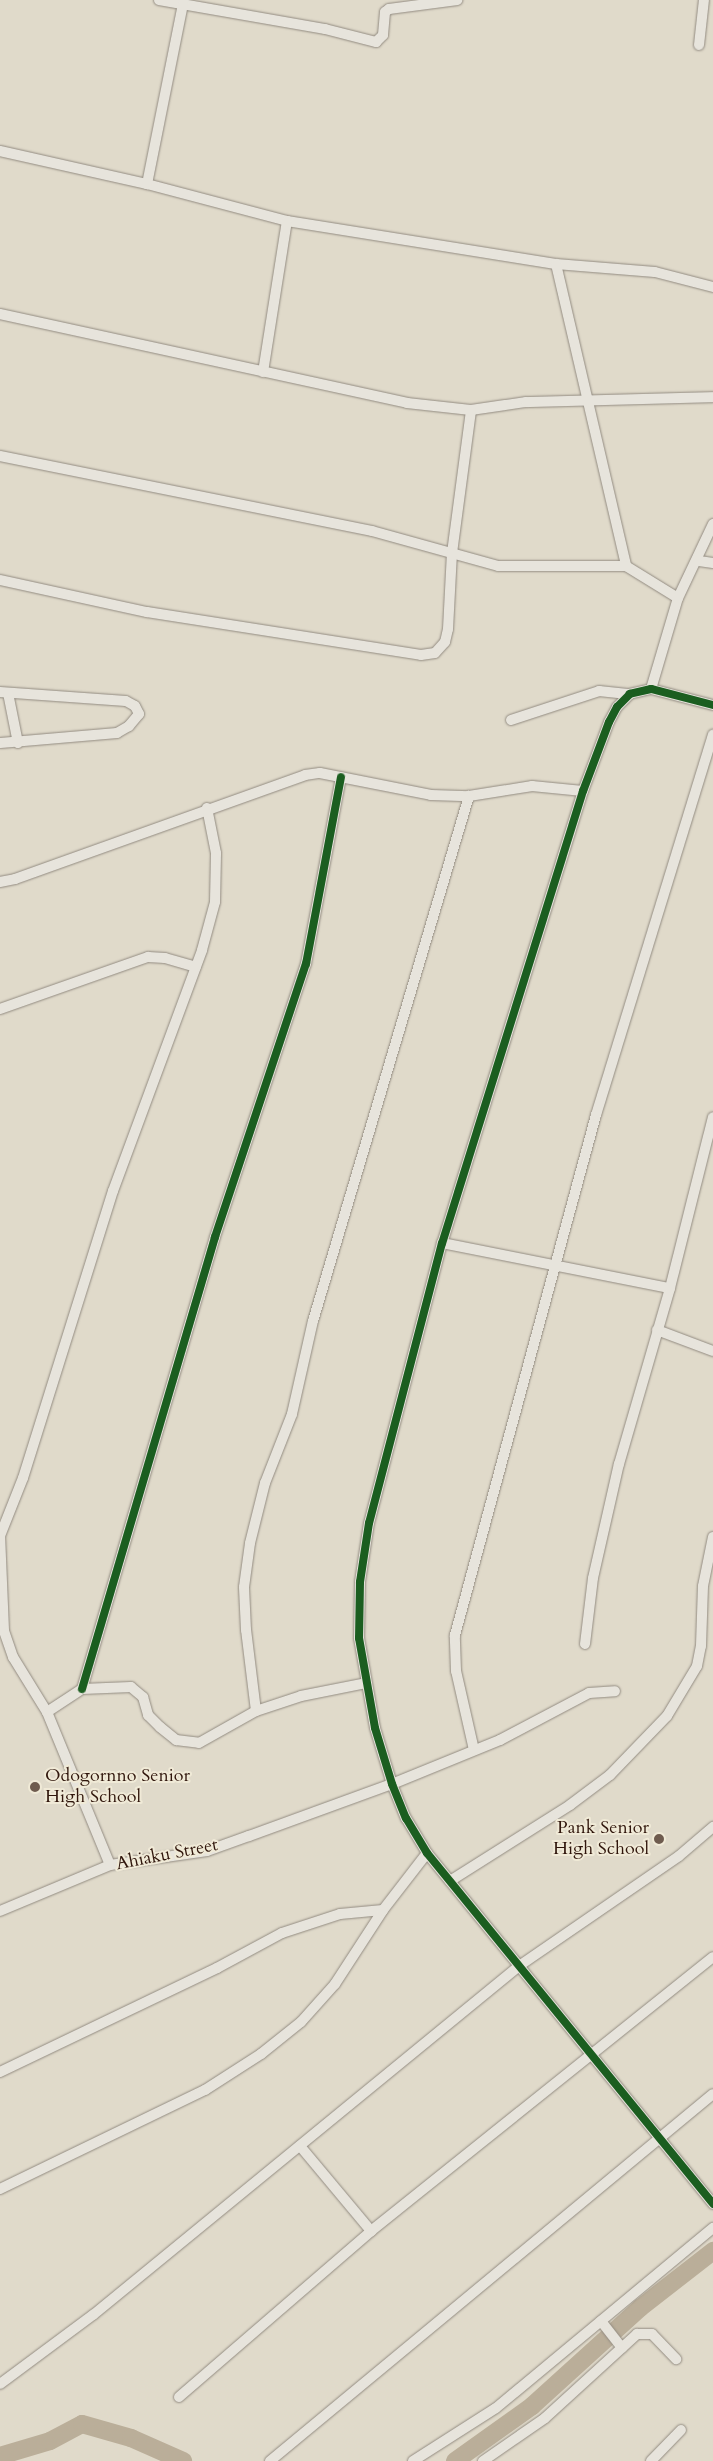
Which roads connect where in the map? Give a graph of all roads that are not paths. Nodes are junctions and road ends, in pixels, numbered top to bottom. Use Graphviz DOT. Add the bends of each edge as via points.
graph roads {
  1 [pos="159,0"];
  2 [pos="457,0"];
  3 [pos="704,0"];
  4 [pos="183,4"];
  5 [pos="699,45"];
  6 [pos="0,151"];
  7 [pos="147,184"];
  8 [pos="287,221"];
  9 [pos="556,264"];
  10 [pos="713,287"];
  11 [pos="0,314"];
  12 [pos="263,372"];
  13 [pos="713,397"];
  14 [pos="589,402"];
  15 [pos="471,410"];
  16 [pos="0,456"];
  17 [pos="713,524"];
  18 [pos="452,553"];
  19 [pos="698,561"];
  20 [pos="713,563"];
  21 [pos="626,566"];
  22 [pos="0,580"];
  23 [pos="678,598"];
  24 [pos="651,689"];
  25 [pos="4,693"];
  26 [pos="630,694"];
  27 [pos="713,705"];
  28 [pos="511,720"];
  29 [pos="713,735"];
  30 [pos="18,743"];
  31 [pos="0,744"];
  32 [pos="341,777"];
  33 [pos="584,790"];
  34 [pos="469,796"];
  35 [pos="207,808"];
  36 [pos="0,882"];
  37 [pos="196,966"];
  38 [pos="0,1009"];
  39 [pos="713,1117"];
  40 [pos="442,1243"];
  41 [pos="554,1264"];
  42 [pos="670,1288"];
  43 [pos="657,1330"];
  44 [pos="713,1351"];
  45 [pos="0,1535"];
  46 [pos="713,1537"];
  47 [pos="585,1644"];
  48 [pos="366,1684"];
  49 [pos="82,1689"];
  50 [pos="615,1691"];
  51 [pos="256,1711"];
  52 [pos="47,1712"];
  53 [pos="474,1750"];
  54 [pos="392,1784"];
  55 [pos="713,1827"];
  56 [pos="427,1853"];
  57 [pos="110,1865"];
  58 [pos="450,1881"];
  59 [pos="383,1910"];
  60 [pos="0,1911"];
  61 [pos="713,1956"];
  62 [pos="519,1966"];
  63 [pos="592,2054"];
  64 [pos="0,2072"];
  65 [pos="713,2094"];
  66 [pos="661,2138"];
  67 [pos="300,2146"];
  68 [pos="0,2189"];
  69 [pos="713,2204"];
  70 [pos="713,2228"];
  71 [pos="371,2231"];
  72 [pos="603,2324"];
  73 [pos="619,2345"];
  74 [pos="676,2359"];
  75 [pos="0,2384"];
  76 [pos="179,2397"];
  77 [pos="681,2430"];
  78 [pos="270,2461"];
  79 [pos="413,2461"];
  80 [pos="483,2461"];
  81 [pos="651,2461"];
  1 -- 4 [label="street"];
  2 -- 4 [label="street" via="389,9 385,12 383,35 376,42"];
  3 -- 5 [label="street"];
  4 -- 7 [label="street"];
  6 -- 7 [label="street"];
  7 -- 8 [label="street"];
  8 -- 9 [label="street"];
  8 -- 12 [label="street"];
  9 -- 10 [label="street" via="655,272"];
  9 -- 14 [label="street"];
  11 -- 12 [label="street"];
  12 -- 15 [label="street" via="407,403"];
  13 -- 14 [label="street"];
  14 -- 15 [label="street" via="526,402"];
  14 -- 21 [label="street"];
  15 -- 18 [label="street"];
  16 -- 18 [label="street" via="372,531"];
  17 -- 19 [label="street"];
  18 -- 21 [label="street" via="498,566"];
  18 -- 22 [label="street" via="445,642 434,653 421,654 147,612"];
  19 -- 20 [label="street"];
  19 -- 23 [label="street"];
  21 -- 23 [label="street"];
  23 -- 24 [label="street"];
  24 -- 26 [label="street"];
  24 -- 27 [label="street"];
  25 -- 30 [label="street"];
  25 -- 30 [label="street" via="126,701 135,706 139,714 129,726 117,733"];
  26 -- 28 [label="street" via="599,691"];
  26 -- 33 [label="street" via="617,707 609,722"];
  29 -- 41 [label="street"];
  30 -- 31 [label="street"];
  32 -- 34 [label="street" via="406,792"];
  32 -- 35 [label="street" via="320,773 288,778"];
  32 -- 49 [label="street" via="306,964 215,1237"];
  33 -- 34 [label="street" via="532,786"];
  33 -- 40 [label="street"];
  34 -- 51 [label="street" via="315,1312 292,1414 264,1484 250,1543 244,1587"];
  35 -- 36 [label="street"];
  35 -- 37 [label="street" via="216,853 215,902"];
  37 -- 38 [label="street" via="148,957"];
  37 -- 45 [label="street" via="113,1191 24,1478"];
  39 -- 42 [label="street"];
  40 -- 41 [label="street"];
  40 -- 48 [label="street" via="369,1523 360,1582 359,1638"];
  41 -- 42 [label="street"];
  41 -- 53 [label="street" via="455,1636 456,1671"];
  42 -- 43 [label="street"];
  43 -- 44 [label="street"];
  43 -- 47 [label="street" via="619,1464 593,1578"];
  45 -- 52 [label="street" via="4,1631 13,1656"];
  46 -- 58 [label="street" via="703,1586 698,1666 667,1716 610,1775 570,1805"];
  48 -- 51 [label="street" via="301,1696"];
  48 -- 54 [label="street"];
  49 -- 51 [label="street" via="131,1687 143,1697 148,1715 154,1722 186,1743 199,1743"];
  49 -- 52 [label="street"];
  50 -- 53 [label="street, Ahiaku Street" via="590,1693 529,1726"];
  52 -- 57 [label="street"];
  53 -- 54 [label="street, Ahiaku Street"];
  54 -- 56 [label="street" via="406,1818"];
  54 -- 57 [label="street, Ahiaku Street" via="207,1851"];
  55 -- 62 [label="street" via="679,1856"];
  56 -- 58 [label="street"];
  56 -- 59 [label="street"];
  57 -- 60 [label="street, Ahiaku Street"];
  58 -- 62 [label="street"];
  59 -- 64 [label="street" via="340,1914 282,1933 217,1968"];
  59 -- 68 [label="street" via="335,1984 301,2022 261,2054 205,2090"];
  61 -- 63 [label="street"];
  62 -- 63 [label="street"];
  62 -- 67 [label="street"];
  63 -- 66 [label="street"];
  63 -- 71 [label="street"];
  65 -- 66 [label="street"];
  66 -- 69 [label="street"];
  66 -- 78 [label="street"];
  67 -- 71 [label="street"];
  67 -- 75 [label="street" via="93,2315"];
  70 -- 72 [label="street"];
  71 -- 76 [label="street"];
  72 -- 73 [label="street"];
  72 -- 79 [label="street" via="496,2408"];
  73 -- 74 [label="street" via="644,2332 652,2334"];
  73 -- 80 [label="street" via="544,2418"];
  77 -- 81 [label="street"];
}
